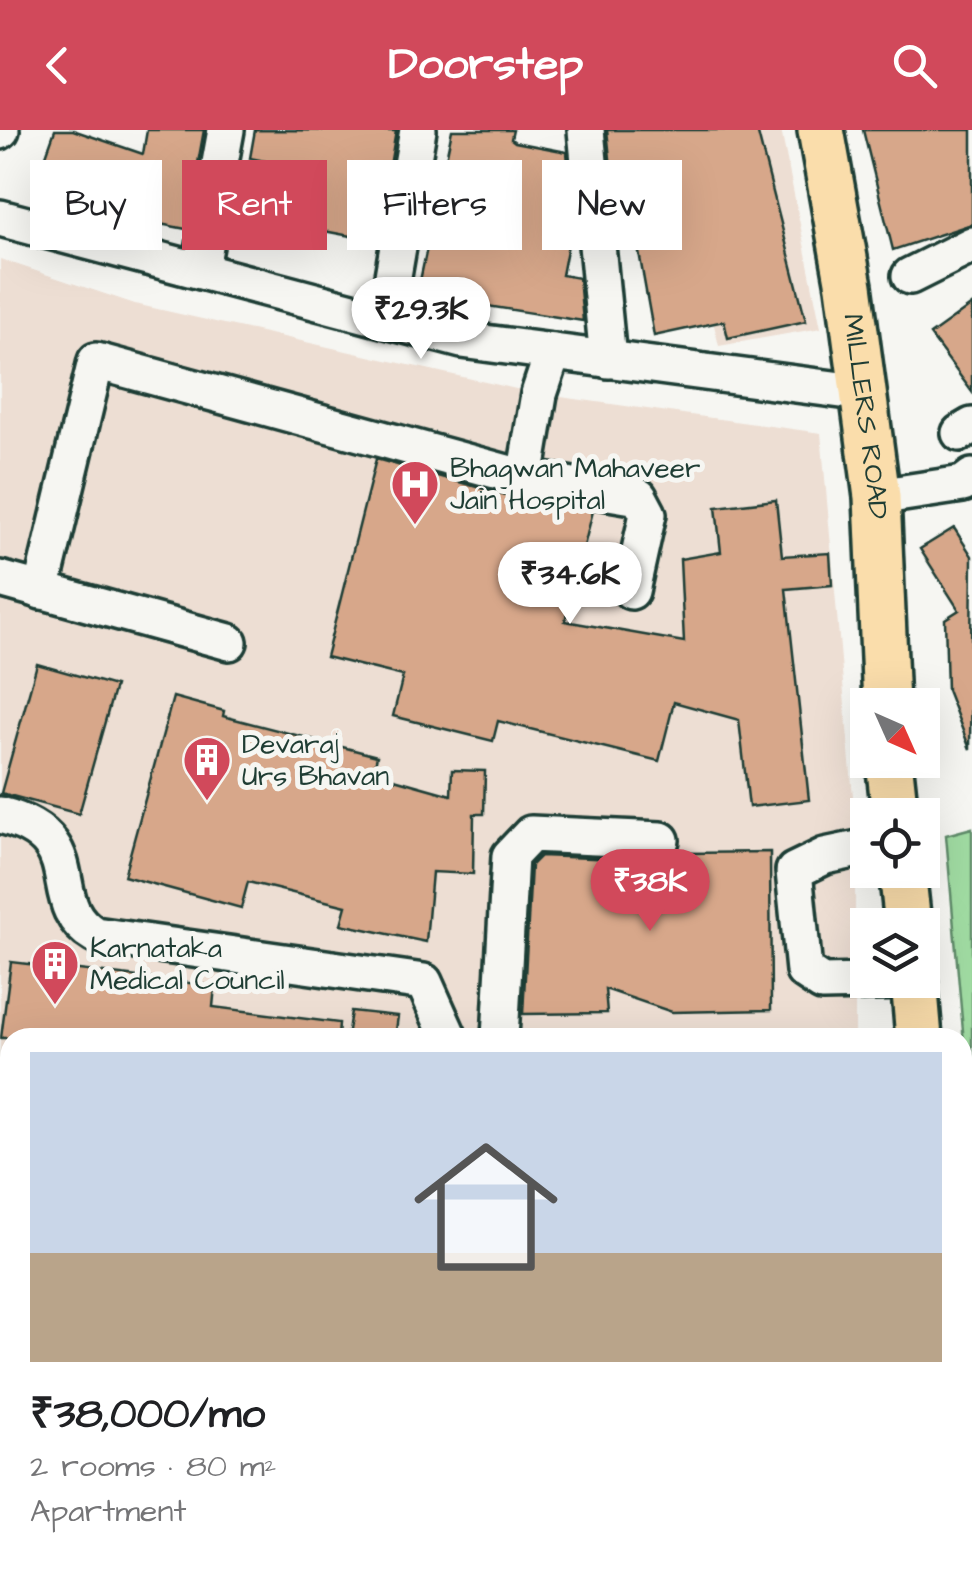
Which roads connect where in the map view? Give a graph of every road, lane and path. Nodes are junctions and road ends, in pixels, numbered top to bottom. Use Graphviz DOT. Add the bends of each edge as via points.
graph roads {
  1 [pos="226,130"];
  2 [pos="418,130"];
  3 [pos="586,130"];
  4 [pos="820,130"];
  5 [pos="0,218"];
  6 [pos="972,246"];
  7 [pos="201,268"];
  8 [pos="910,276"];
  9 [pos="386,317"];
  10 [pos="553,352"];
  11 [pos="608,360"];
  12 [pos="864,393"];
  13 [pos="525,478"];
  14 [pos="969,487"];
  15 [pos="878,497"];
  16 [pos="0,579"];
  17 [pos="41,590"];
  18 [pos="631,591"];
  19 [pos="229,642"];
  20 [pos="885,688"];
  21 [pos="0,815"];
  22 [pos="661,840"];
  23 [pos="850,851"];
  24 [pos="850,981"];
  25 [pos="916,998"];
  26 [pos="445,1028"];
  27 [pos="501,1028"];
  28 [pos="918,1028"];
  1 -- 7 [label="street"];
  2 -- 9 [label="street"];
  3 -- 11 [label="street"];
  4 -- 12 [label="main road, MILLERS ROAD"];
  5 -- 7 [label="street"];
  6 -- 8 [label="street"];
  7 -- 9 [label="street"];
  9 -- 10 [label="street" via="462,340"];
  10 -- 11 [label="street"];
  10 -- 13 [label="street"];
  11 -- 12 [label="street"];
  12 -- 15 [label="main road, MILLERS ROAD"];
  13 -- 17 [label="street" via="96,360"];
  13 -- 18 [label="street" via="639,498 648,514"];
  14 -- 15 [label="street"];
  15 -- 20 [label="main road, MILLERS ROAD"];
  16 -- 17 [label="street"];
  17 -- 19 [label="street"];
  21 -- 26 [label="street" via="28,822 52,844 65,869 76,924 95,935 424,982"];
  22 -- 27 [label="street" via="531,834 510,856"];
  23 -- 24 [label="street" via="794,871 804,970 822,982"];
  25 -- 28 [label="main road"];
}
